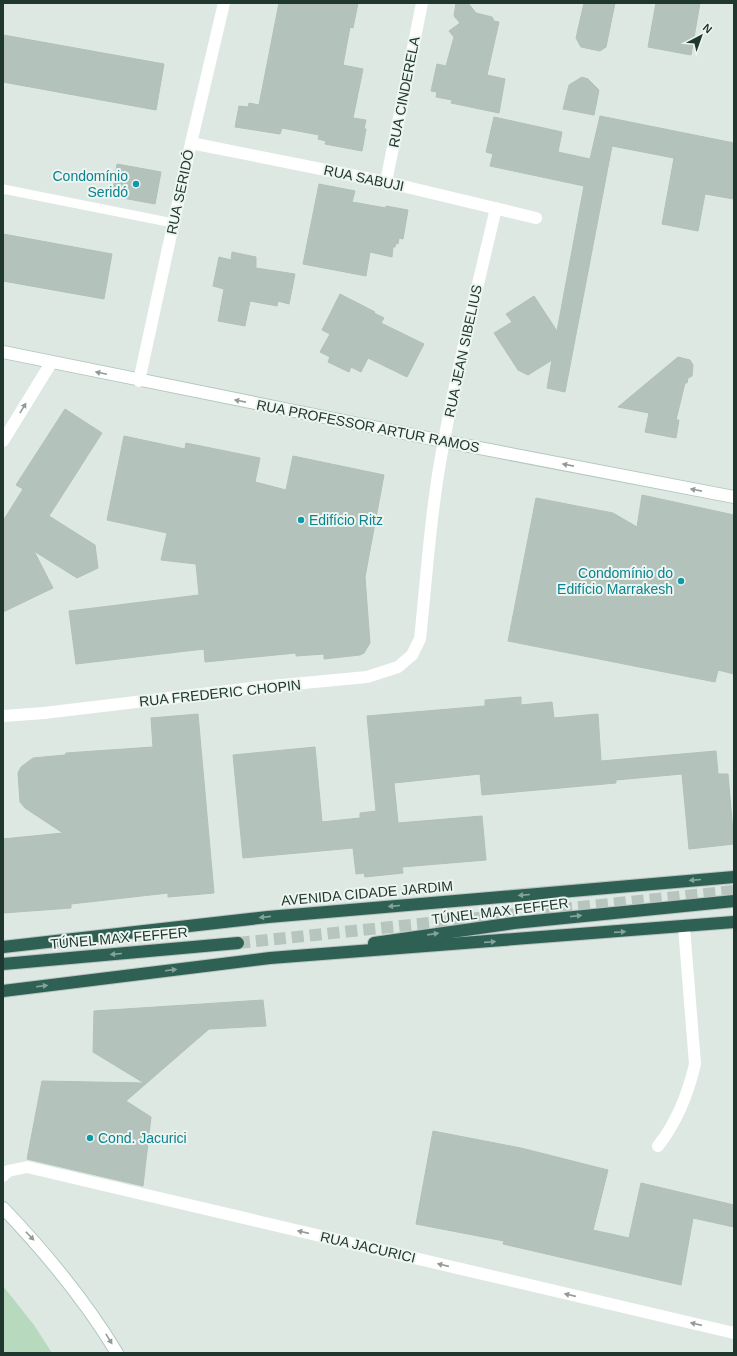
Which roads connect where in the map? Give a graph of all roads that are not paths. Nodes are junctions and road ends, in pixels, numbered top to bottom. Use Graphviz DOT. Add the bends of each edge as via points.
graph roads {
  1 [pos="224,3"];
  2 [pos="422,3"];
  3 [pos="191,143"];
  4 [pos="386,182"];
  5 [pos="3,190"];
  6 [pos="496,208"];
  7 [pos="536,218"];
  8 [pos="173,223"];
  9 [pos="3,352"];
  10 [pos="51,363"];
  11 [pos="139,381"];
  12 [pos="3,441"];
  13 [pos="444,441"];
  14 [pos="734,497"];
  15 [pos="420,639"];
  16 [pos="3,716"];
  17 [pos="734,877"];
  18 [pos="734,901"];
  19 [pos="734,922"];
  20 [pos="684,927"];
  21 [pos="238,943"];
  22 [pos="3,947"];
  23 [pos="270,958"];
  24 [pos="3,964"];
  25 [pos="3,991"];
  26 [pos="658,1146"];
  27 [pos="3,1176"];
  28 [pos="3,1208"];
  29 [pos="734,1333"];
  30 [pos="117,1353"];
  1 -- 3 [label="street, RUA SERIDÓ"];
  2 -- 4 [label="street, RUA CINDERELA"];
  3 -- 4 [label="street, RUA SABUJI"];
  3 -- 8 [label="street, RUA SERIDÓ"];
  4 -- 6 [label="street, RUA SABUJI"];
  5 -- 8 [label="lane"];
  6 -- 7 [label="street, RUA SABUJI"];
  6 -- 13 [label="street, RUA JEAN SIBELIUS"];
  8 -- 11 [label="street, RUA SERIDÓ"];
  9 -- 10 [label="street, RUA PROFESSOR ARTUR RAMOS"];
  11 -- 10 [label="street, RUA PROFESSOR ARTUR RAMOS, one-way"];
  12 -- 10 [label="street, one-way"];
  13 -- 11 [label="street, RUA PROFESSOR ARTUR RAMOS, one-way"];
  14 -- 13 [label="street, RUA PROFESSOR ARTUR RAMOS, one-way"];
  13 -- 15 [label="street, RUA JEAN SIBELIUS"];
  15 -- 16 [label="street, RUA FREDERIC CHOPIN" via="412,655 398,667 367,677"];
  17 -- 22 [label="highway, AVENIDA CIDADE JARDIM, one-way" via="268,917"];
  23 -- 18 [label="highway, TÚNEL MAX FEFFER, one-way" via="514,922"];
  19 -- 20 [label="highway"];
  23 -- 20 [label="highway, one-way"];
  20 -- 26 [label="street" via="695,1064 691,1082 677,1117"];
  21 -- 24 [label="highway, TÚNEL MAX FEFFER, one-way"];
  25 -- 23 [label="highway, one-way"];
  29 -- 27 [label="street, RUA JACURICI, one-way" via="28,1167 8,1171"];
  28 -- 30 [label="street, one-way" via="40,1247 99,1323"];
}
